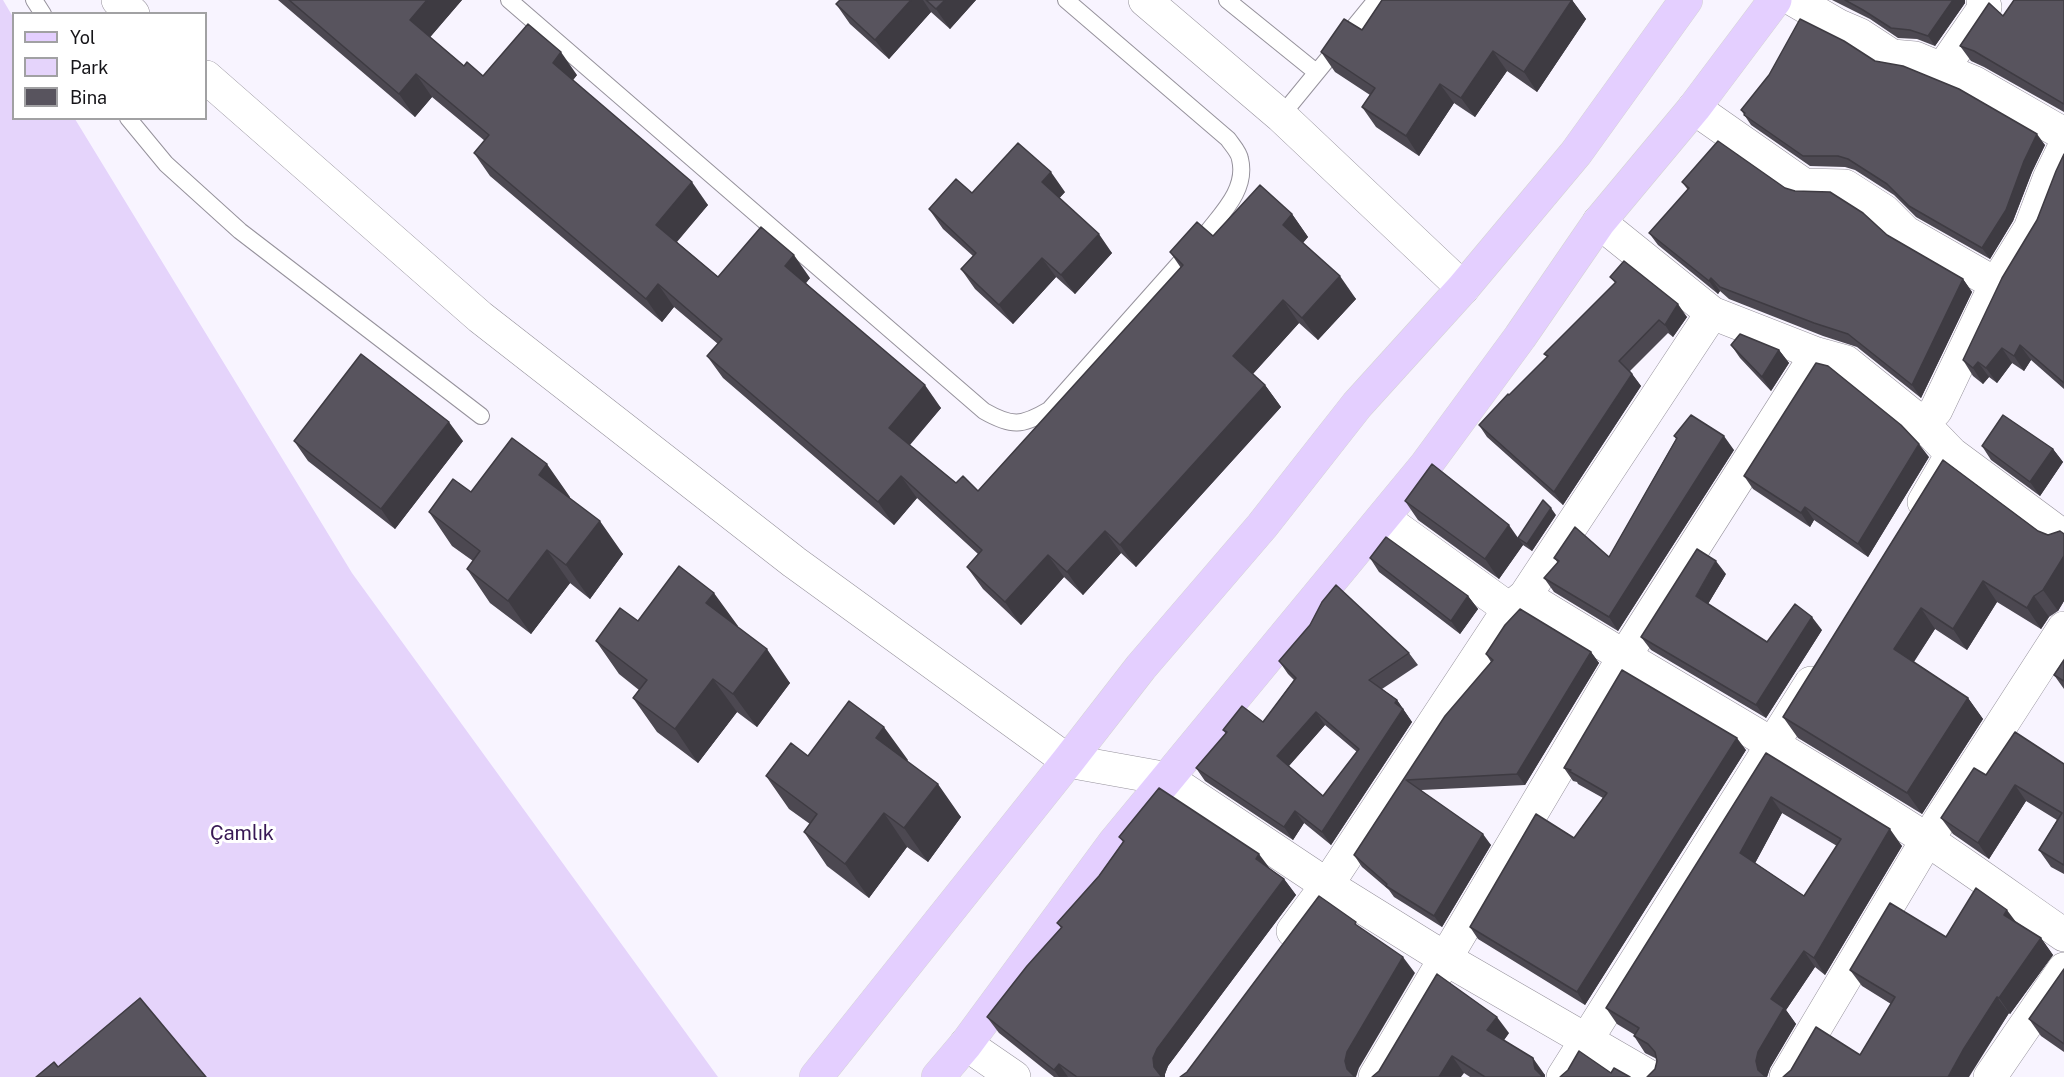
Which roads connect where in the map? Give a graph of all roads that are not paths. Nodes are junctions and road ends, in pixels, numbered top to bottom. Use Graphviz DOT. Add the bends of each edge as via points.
graph roads {
  1 [pos="118,0"];
  2 [pos="509,0"];
  3 [pos="1066,0"];
  4 [pos="1145,0"];
  5 [pos="1227,0"];
  6 [pos="1376,0"];
  7 [pos="1686,0"];
  8 [pos="1775,0"];
  9 [pos="1794,0"];
  10 [pos="1983,0"];
  11 [pos="132,12"];
  12 [pos="1942,68"];
  13 [pos="1316,72"];
  14 [pos="207,78"];
  15 [pos="1694,108"];
  16 [pos="1281,116"];
  17 [pos="130,120"];
  18 [pos="2064,135"];
  19 [pos="2064,148"];
  20 [pos="1599,222"];
  21 [pos="1996,284"];
  22 [pos="1463,288"];
  23 [pos="1712,312"];
  24 [pos="1817,354"];
  25 [pos="481,416"];
  26 [pos="1923,424"];
  27 [pos="1952,454"];
  28 [pos="1383,518"];
  29 [pos="1909,526"];
  30 [pos="2064,537"];
  31 [pos="1517,602"];
  32 [pos="2064,628"];
  33 [pos="1828,656"];
  34 [pos="1624,657"];
  35 [pos="1772,744"];
  36 [pos="1068,761"];
  37 [pos="1168,779"];
  38 [pos="1927,840"];
  39 [pos="1327,885"];
  40 [pos="2064,935"];
  41 [pos="1273,957"];
  42 [pos="1446,959"];
  43 [pos="2064,969"];
  44 [pos="1586,1040"];
  45 [pos="966,1044"];
  46 [pos="816,1077"];
  47 [pos="938,1077"];
  48 [pos="1014,1077"];
  49 [pos="1375,1077"];
  50 [pos="1563,1077"];
  51 [pos="1650,1077"];
  52 [pos="1786,1077"];
  53 [pos="1990,1077"];
  1 -- 11 [label="street"];
  2 -- 3 [label="lane" via="984,411 1002,422 1030,422 1049,410 1209,230 1232,201 1242,176 1240,157 1228,139"];
  4 -- 16 [label="street"];
  5 -- 13 [label="lane"];
  6 -- 13 [label="lane"];
  7 -- 22 [label="main road" via="1575,153"];
  8 -- 15 [label="main road"];
  9 -- 12 [label="street" via="1892,56 1915,58"];
  10 -- 12 [label="street" via="1985,7"];
  12 -- 18 [label="street"];
  13 -- 16 [label="lane"];
  14 -- 36 [label="street" via="480,318 794,562"];
  15 -- 20 [label="main road"];
  15 -- 21 [label="street" via="1804,185 1845,186 1884,211 1905,232"];
  16 -- 22 [label="street"];
  17 -- 25 [label="lane" via="166,164 240,231"];
  19 -- 21 [label="street" via="2030,229"];
  20 -- 23 [label="street"];
  20 -- 28 [label="main road" via="1446,438"];
  21 -- 26 [label="street" via="1936,410"];
  22 -- 36 [label="main road" via="1357,405"];
  23 -- 24 [label="street"];
  23 -- 31 [label="street"];
  24 -- 26 [label="street" via="1846,362"];
  24 -- 34 [label="street"];
  26 -- 27 [label="street"];
  27 -- 29 [label="street"];
  27 -- 30 [label="street"];
  28 -- 31 [label="street"];
  28 -- 37 [label="main road"];
  31 -- 34 [label="street"];
  31 -- 39 [label="street"];
  32 -- 38 [label="street"];
  33 -- 35 [label="street"];
  34 -- 35 [label="street"];
  34 -- 42 [label="street"];
  35 -- 38 [label="street"];
  35 -- 44 [label="street"];
  36 -- 37 [label="street"];
  36 -- 46 [label="main road"];
  37 -- 39 [label="street"];
  37 -- 45 [label="main road" via="1114,843"];
  38 -- 40 [label="street"];
  38 -- 52 [label="street"];
  39 -- 41 [label="street"];
  39 -- 42 [label="street"];
  42 -- 44 [label="street"];
  42 -- 49 [label="street"];
  43 -- 53 [label="street"];
  44 -- 50 [label="street"];
  44 -- 51 [label="street"];
  45 -- 47 [label="main road"];
  45 -- 48 [label="street"];
}
